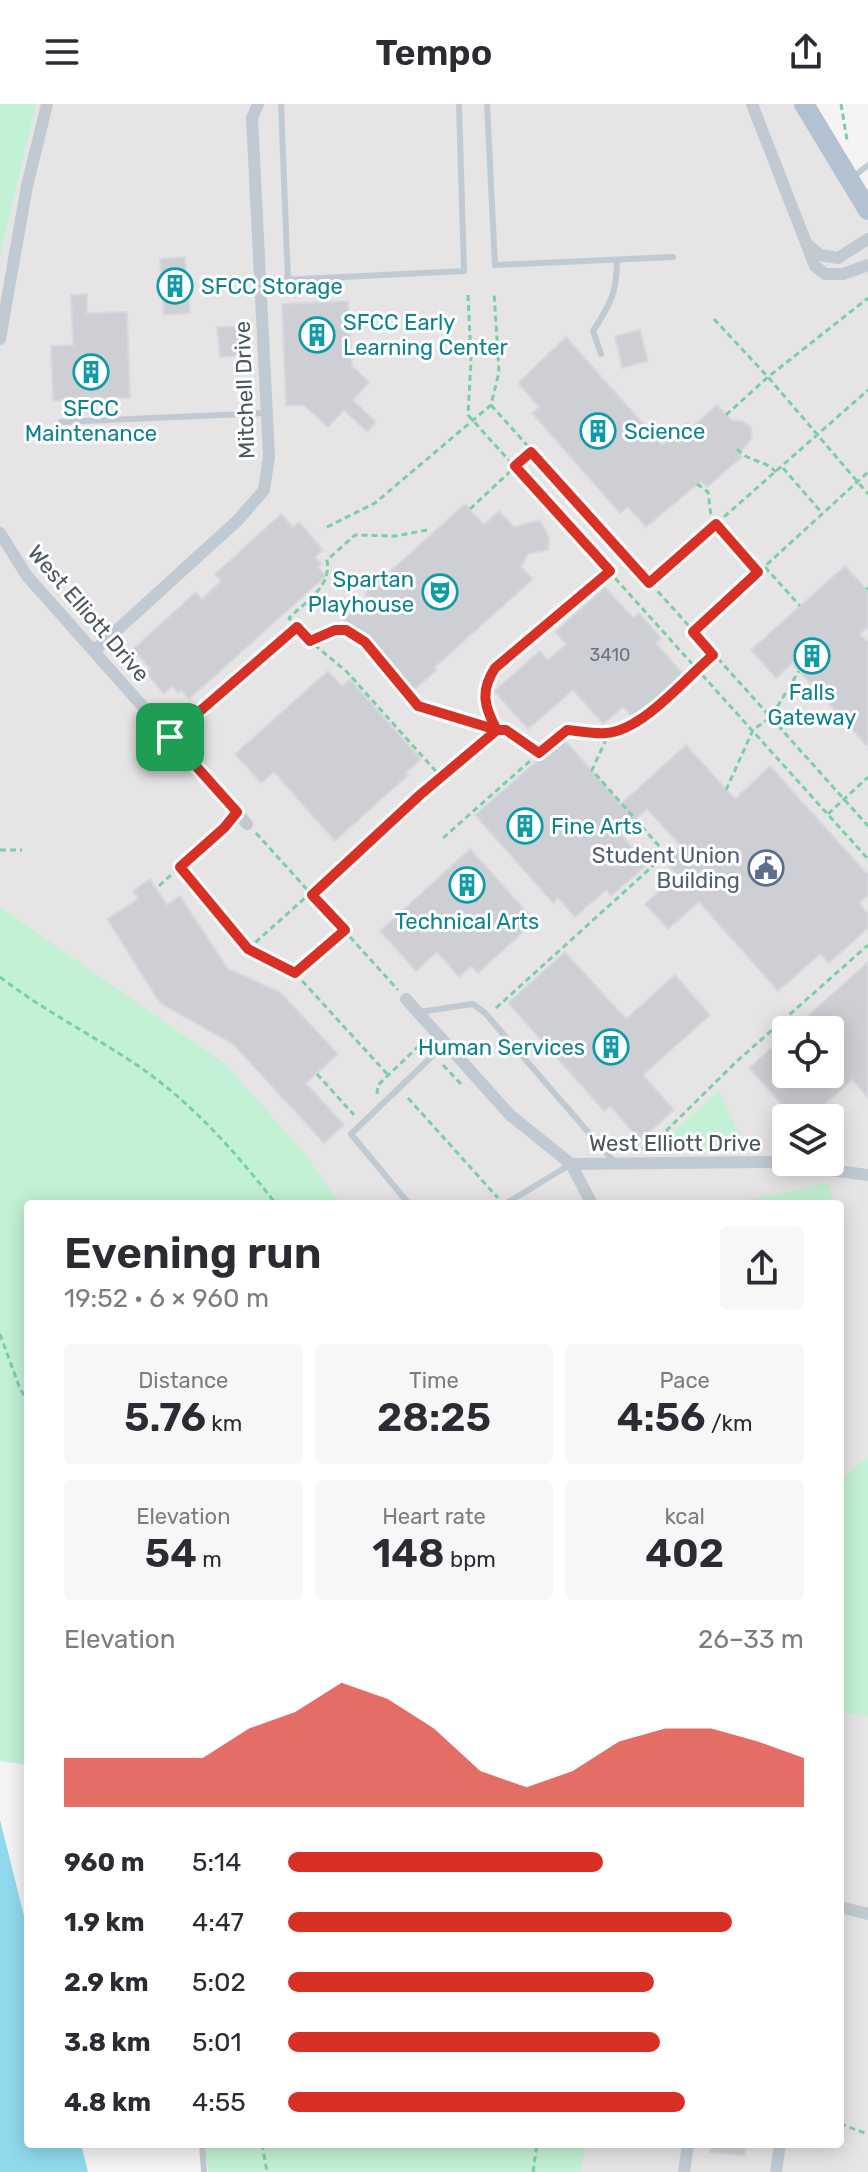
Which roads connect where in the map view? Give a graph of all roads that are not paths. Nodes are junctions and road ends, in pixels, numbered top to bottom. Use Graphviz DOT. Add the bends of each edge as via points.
graph roads {
  1 [pos="47,104"];
  2 [pos="258,104"];
  3 [pos="281,104"];
  4 [pos="459,104"];
  5 [pos="487,104"];
  6 [pos="752,104"];
  7 [pos="804,104"];
  8 [pos="868,165"];
  9 [pos="850,180"];
  10 [pos="868,210"];
  11 [pos="868,239"];
  12 [pos="806,244"];
  13 [pos="673,257"];
  14 [pos="617,260"];
  15 [pos="868,265"];
  16 [pos="288,280"];
  17 [pos="260,281"];
  18 [pos="0,339"];
  19 [pos="601,354"];
  20 [pos="267,413"];
  21 [pos="61,422"];
  22 [pos="0,533"];
  23 [pos="94,651"];
  24 [pos="247,824"];
  25 [pos="406,999"];
  26 [pos="418,1012"];
  27 [pos="446,1043"];
  28 [pos="619,1163"];
  29 [pos="571,1164"];
  30 [pos="868,1175"];
  31 [pos="406,1200"];
  32 [pos="511,1200"];
  33 [pos="590,1200"];
  34 [pos="844,1908"];
  35 [pos="868,1914"];
  36 [pos="202,2148"];
  37 [pos="687,2148"];
  38 [pos="779,2148"];
  39 [pos="204,2172"];
  40 [pos="684,2172"];
  41 [pos="776,2172"];
  1 -- 18 [label="street"];
  2 -- 17 [label="street, Mitchell Drive" via="252,118"];
  3 -- 16 [label="lane"];
  4 -- 16 [label="lane" via="464,271"];
  5 -- 14 [label="lane" via="495,265"];
  6 -- 12 [label="street"];
  7 -- 9 [label="main road"];
  8 -- 9 [label="lane"];
  9 -- 10 [label="main road"];
  11 -- 12 [label="street" via="838,258 820,255"];
  12 -- 15 [label="street" via="815,266 825,274"];
  13 -- 14 [label="lane"];
  14 -- 19 [label="lane" via="611,303 593,331"];
  16 -- 17 [label="lane"];
  17 -- 20 [label="street, Mitchell Drive"];
  20 -- 21 [label="lane"];
  20 -- 23 [label="street, Mitchell Drive" via="264,490"];
  22 -- 23 [label="street, West Elliott Drive" via="27,576"];
  23 -- 24 [label="street, West Elliott Drive"];
  25 -- 26 [label="street, West Elliott Drive"];
  26 -- 27 [label="street, West Elliott Drive"];
  26 -- 28 [label="lane" via="473,1004 485,1013"];
  27 -- 29 [label="street, West Elliott Drive" via="510,1115"];
  27 -- 31 [label="lane" via="351,1134"];
  28 -- 29 [label="street, West Elliott Drive"];
  28 -- 30 [label="street, West Elliott Drive" via="771,1162"];
  29 -- 32 [label="lane"];
  29 -- 33 [label="street"];
  34 -- 35 [label="street"];
  36 -- 39 [label="lane"];
  37 -- 40 [label="street"];
  38 -- 41 [label="street"];
}
